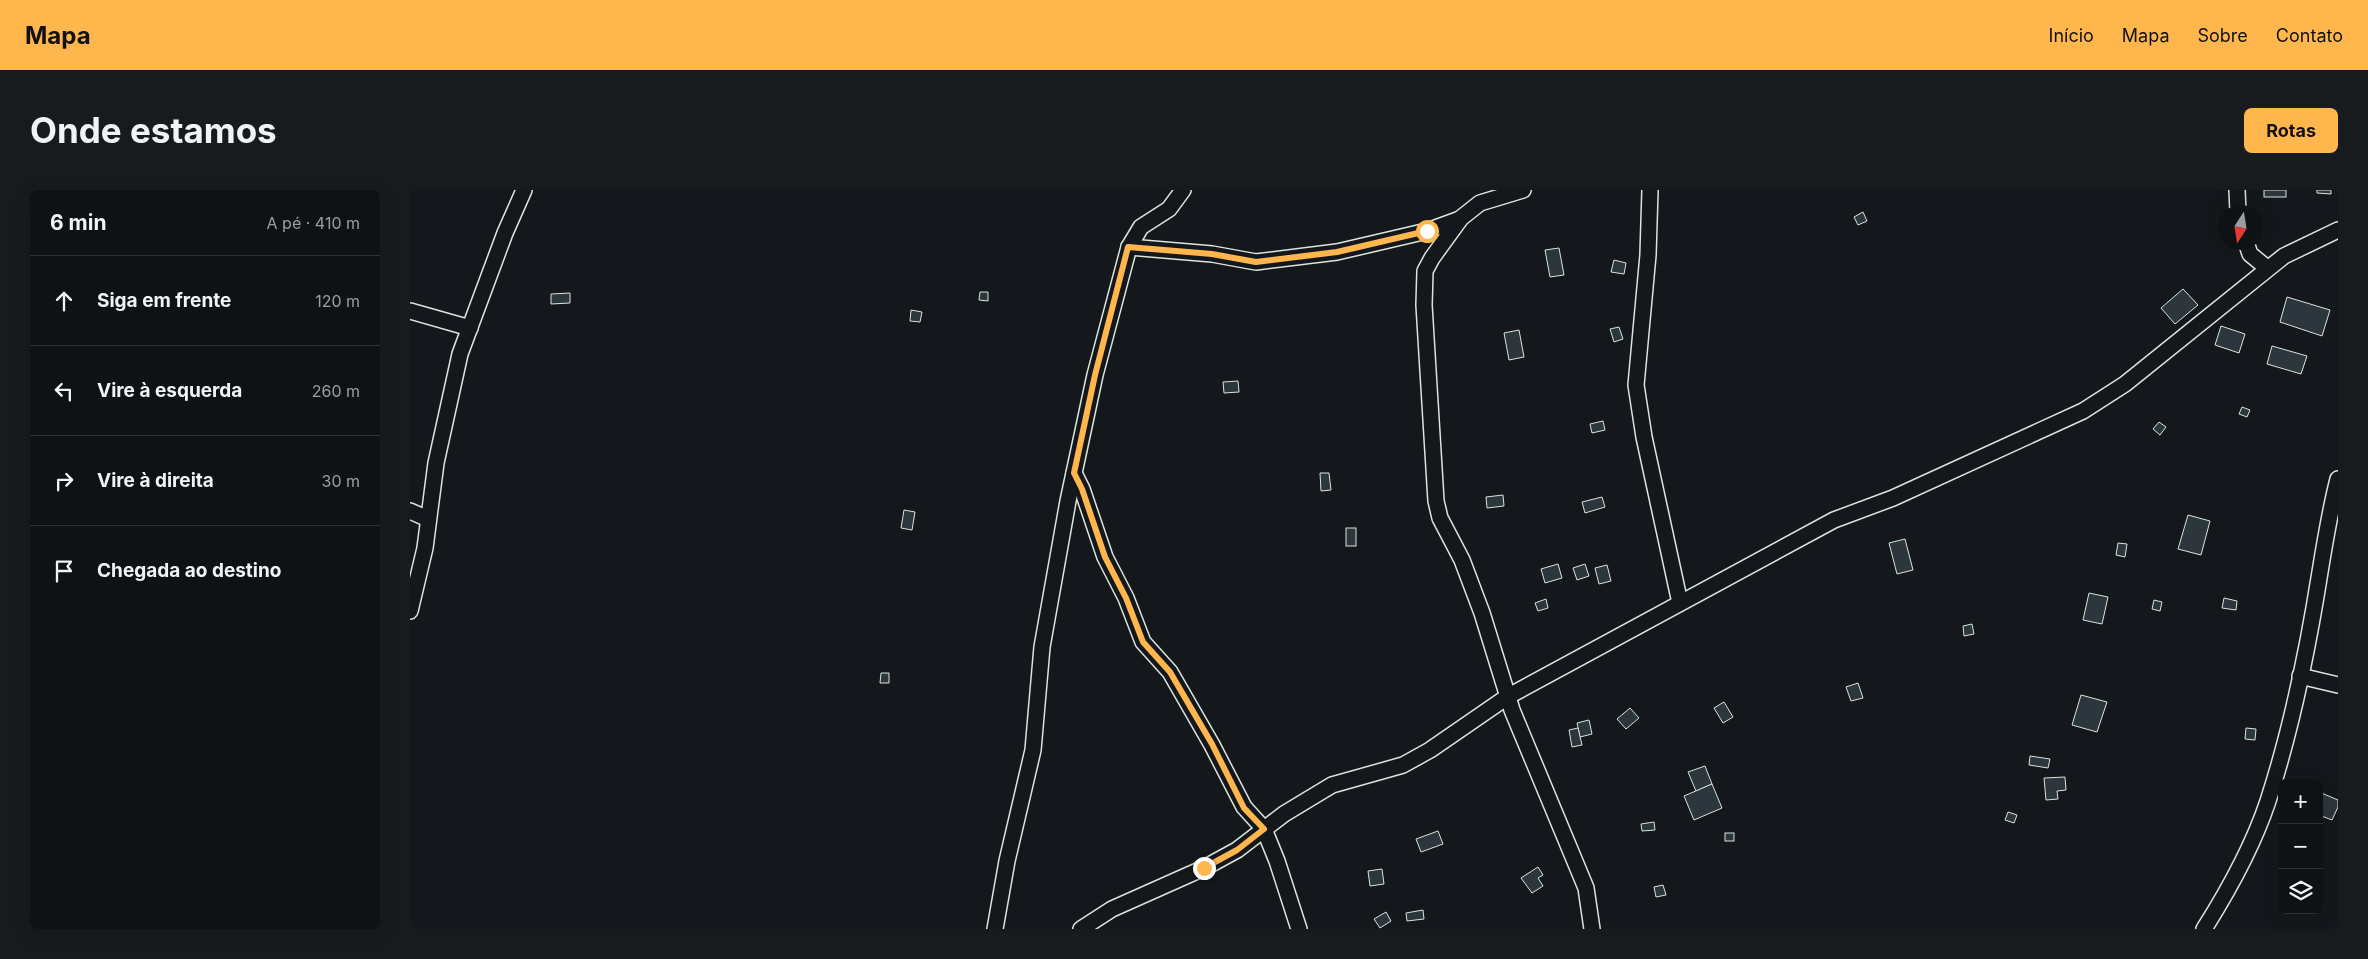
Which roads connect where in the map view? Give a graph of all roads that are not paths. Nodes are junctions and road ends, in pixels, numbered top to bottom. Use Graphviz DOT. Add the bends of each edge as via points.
graph roads {
  1 [pos="524,190"];
  2 [pos="1183,190"];
  3 [pos="1523,190"];
  4 [pos="1650,190"];
  5 [pos="2237,190"];
  6 [pos="2238,205"];
  7 [pos="1461,218"];
  8 [pos="2338,230"];
  9 [pos="1128,247"];
  10 [pos="2249,250"];
  11 [pos="2267,268"];
  12 [pos="410,311"];
  13 [pos="470,328"];
  14 [pos="1074,473"];
  15 [pos="2338,479"];
  16 [pos="410,512"];
  17 [pos="428,519"];
  18 [pos="1680,602"];
  19 [pos="410,611"];
  20 [pos="2300,676"];
  21 [pos="2338,685"];
  22 [pos="1508,697"];
  23 [pos="1264,829"];
  24 [pos="995,929"];
  25 [pos="1081,929"];
  26 [pos="1299,929"];
  27 [pos="1592,929"];
  28 [pos="2204,929"];
  1 -- 13 [label="street"];
  2 -- 9 [label="street" via="1169,209 1141,227"];
  3 -- 7 [label="street" via="1480,203"];
  4 -- 18 [label="street" via="1636,385"];
  5 -- 6 [label="street"];
  7 -- 9 [label="street" via="1427,231 1337,252 1256,262 1212,254"];
  7 -- 22 [label="street" via="1425,271 1436,501 1440,518 1462,560 1482,613"];
  8 -- 11 [label="street" via="2284,256"];
  9 -- 14 [label="street"];
  10 -- 11 [label="street"];
  11 -- 18 [label="street" via="2125,384 2083,411 1893,498 1834,520"];
  12 -- 13 [label="street"];
  13 -- 17 [label="street" via="460,354 436,463"];
  14 -- 23 [label="street" via="1105,557 1143,642 1170,672 1244,808"];
  14 -- 24 [label="street" via="1042,647 1034,750 1007,861"];
  15 -- 20 [label="street"];
  16 -- 17 [label="street"];
  17 -- 19 [label="street" via="425,548"];
  18 -- 22 [label="street"];
  20 -- 21 [label="street"];
  20 -- 28 [label="street" via="2265,809 2228,891"];
  22 -- 23 [label="street" via="1403,765 1332,785 1305,799"];
  22 -- 27 [label="street" via="1586,888"];
  23 -- 25 [label="street" via="1212,864 1112,909"];
  23 -- 26 [label="street"];
}
